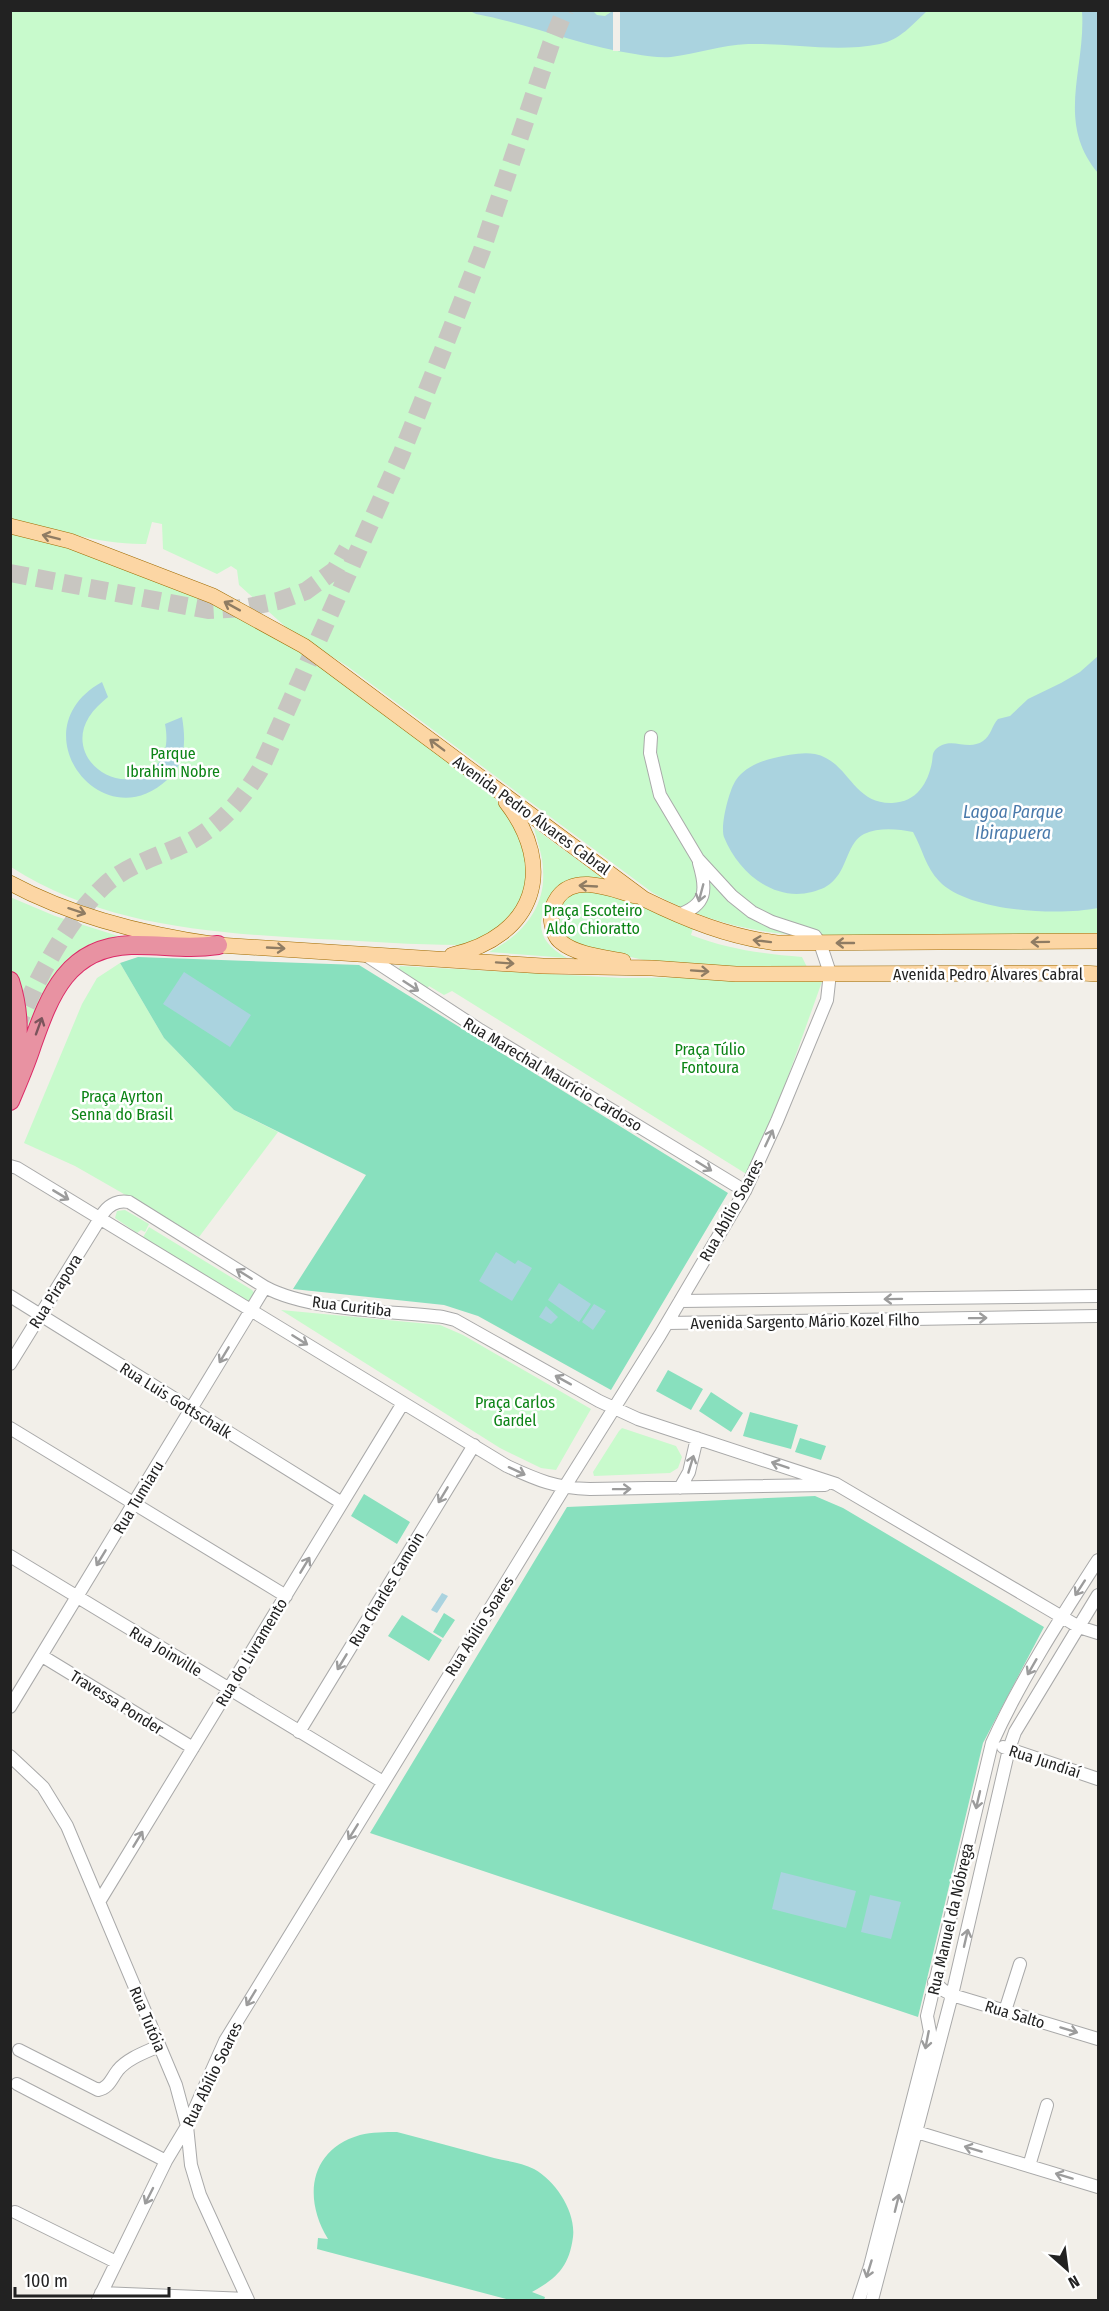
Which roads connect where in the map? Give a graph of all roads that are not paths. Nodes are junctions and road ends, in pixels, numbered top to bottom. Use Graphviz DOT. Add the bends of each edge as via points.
graph roads {
  1 [pos="10,526"];
  2 [pos="651,737"];
  3 [pos="495,788"];
  4 [pos="698,859"];
  5 [pos="17,886"];
  6 [pos="644,899"];
  7 [pos="678,915"];
  8 [pos="1098,941"];
  9 [pos="820,944"];
  10 [pos="218,945"];
  11 [pos="363,952"];
  12 [pos="437,958"];
  13 [pos="652,968"];
  14 [pos="830,973"];
  15 [pos="1098,974"];
  16 [pos="10,981"];
  17 [pos="10,1078"];
  18 [pos="10,1101"];
  19 [pos="10,1166"];
  20 [pos="745,1191"];
  21 [pos="99,1219"];
  22 [pos="265,1287"];
  23 [pos="10,1296"];
  24 [pos="1098,1296"];
  25 [pos="944,1298"];
  26 [pos="680,1301"];
  27 [pos="251,1311"];
  28 [pos="40,1315"];
  29 [pos="1098,1316"];
  30 [pos="942,1319"];
  31 [pos="667,1323"];
  32 [pos="10,1364"];
  33 [pos="404,1403"];
  34 [pos="615,1408"];
  35 [pos="191,1410"];
  36 [pos="10,1428"];
  37 [pos="697,1438"];
  38 [pos="474,1445"];
  39 [pos="836,1485"];
  40 [pos="564,1488"];
  41 [pos="680,1488"];
  42 [pos="134,1503"];
  43 [pos="342,1503"];
  44 [pos="10,1556"];
  45 [pos="1098,1560"];
  46 [pos="286,1596"];
  47 [pos="1098,1596"];
  48 [pos="78,1597"];
  49 [pos="1062,1617"];
  50 [pos="1079,1627"];
  51 [pos="1098,1633"];
  52 [pos="42,1656"];
  53 [pos="229,1689"];
  54 [pos="10,1707"];
  55 [pos="299,1732"];
  56 [pos="992,1743"];
  57 [pos="193,1748"];
  58 [pos="1009,1749"];
  59 [pos="10,1756"];
  60 [pos="1098,1779"];
  61 [pos="383,1782"];
  62 [pos="99,1902"];
  63 [pos="1020,1964"];
  64 [pos="934,1982"];
  65 [pos="952,1995"];
  66 [pos="1005,2011"];
  67 [pos="1098,2039"];
  68 [pos="159,2046"];
  69 [pos="19,2050"];
  70 [pos="17,2084"];
  71 [pos="1047,2105"];
  72 [pos="187,2126"];
  73 [pos="910,2130"];
  74 [pos="166,2161"];
  75 [pos="1029,2166"];
  76 [pos="1098,2187"];
  77 [pos="15,2212"];
  78 [pos="884,2232"];
  79 [pos="116,2262"];
  80 [pos="99,2297"];
  81 [pos="220,2299"];
  82 [pos="248,2300"];
  83 [pos="859,2301"];
  84 [pos="872,2301"];
  3 -- 1 [label="main road, Avenida Pedro Álvares Cabral, one-way" via="304,646 213,596 70,541"];
  2 -- 4 [label="street" via="650,753 660,795"];
  3 -- 6 [label="main road, Avenida Pedro Álvares Cabral"];
  3 -- 12 [label="main road" via="525,830 530,844 533,878 529,897 512,926 497,937"];
  4 -- 7 [label="street, one-way" via="704,887 702,898 689,911"];
  4 -- 9 [label="street" via="752,912 812,933"];
  5 -- 10 [label="main road, Avenida Pedro Álvares Cabral, one-way" via="74,910 134,928"];
  6 -- 7 [label="main road, Avenida Pedro Álvares Cabral"];
  6 -- 13 [label="main road, one-way" via="585,884 562,892 550,913 560,942"];
  9 -- 7 [label="main road, Avenida Pedro Álvares Cabral, one-way" via="750,939"];
  8 -- 9 [label="main road, Avenida Pedro Álvares Cabral, one-way"];
  9 -- 14 [label="street, Rua Abílio Soares"];
  10 -- 11 [label="main road, Avenida Pedro Álvares Cabral, one-way"];
  18 -- 10 [label="highway, one-way" via="50,999 70,969 82,959 112,947 130,945 194,949"];
  11 -- 12 [label="main road, Avenida Pedro Álvares Cabral"];
  11 -- 20 [label="street, Rua Marechal Maurício Cardoso, one-way" via="480,1030"];
  12 -- 13 [label="main road, Avenida Pedro Álvares Cabral, one-way" via="543,966"];
  13 -- 14 [label="main road, Avenida Pedro Álvares Cabral, one-way" via="736,974"];
  14 -- 15 [label="main road, Avenida Pedro Álvares Cabral"];
  20 -- 14 [label="street, Rua Abílio Soares, one-way" via="827,1000"];
  16 -- 17 [label="highway" via="18,1045"];
  19 -- 21 [label="street, one-way"];
  20 -- 26 [label="street, Rua Abílio Soares"];
  22 -- 21 [label="street, Rua Curitiba, one-way" via="129,1203 123,1201 108,1207"];
  21 -- 27 [label="street"];
  21 -- 28 [label="street, Rua Pirapora"];
  22 -- 27 [label="street, Rua Tumiaru"];
  34 -- 22 [label="street, Rua Curitiba, one-way" via="455,1320 327,1305"];
  23 -- 28 [label="street, Rua Luis Gottschalk"];
  24 -- 25 [label="street, Avenida Sargento Mário Kozel Filho"];
  25 -- 26 [label="street, Avenida Sargento Mário Kozel Filho, one-way"];
  25 -- 30 [label="street, Avenida Sargento Mário Kozel Filho"];
  26 -- 31 [label="street, Rua Abílio Soares"];
  27 -- 33 [label="street, one-way"];
  27 -- 35 [label="street, Rua Tumiaru, one-way"];
  28 -- 32 [label="street, Rua Pirapora"];
  28 -- 35 [label="street, Rua Luis Gottschalk"];
  30 -- 29 [label="street, Avenida Sargento Mário Kozel Filho, one-way"];
  30 -- 31 [label="street, Avenida Sargento Mário Kozel Filho"];
  31 -- 34 [label="street, Rua Abílio Soares"];
  33 -- 38 [label="street"];
  33 -- 43 [label="street, Rua do Livramento"];
  34 -- 37 [label="street, Rua Curitiba"];
  34 -- 40 [label="street, Rua Abílio Soares"];
  35 -- 42 [label="street, Rua Tumiaru"];
  35 -- 43 [label="street, Rua Luis Gottschalk"];
  36 -- 42 [label="street"];
  39 -- 37 [label="street, Rua Curitiba, one-way"];
  41 -- 37 [label="street, one-way" via="689,1472"];
  38 -- 40 [label="street, one-way" via="507,1466"];
  38 -- 55 [label="street, Rua Charles Camoin, one-way"];
  39 -- 41 [label="street"];
  39 -- 49 [label="street, Rua Curitiba"];
  40 -- 41 [label="street, one-way"];
  40 -- 61 [label="street, Rua Abílio Soares"];
  42 -- 46 [label="street"];
  42 -- 48 [label="street, Rua Tumiaru, one-way"];
  46 -- 43 [label="street, Rua do Livramento, one-way"];
  44 -- 48 [label="street, Rua Joinville"];
  45 -- 49 [label="street, Rua Manuel da Nóbrega, one-way"];
  46 -- 53 [label="street, Rua do Livramento"];
  47 -- 50 [label="street, Rua Manuel da Nóbrega"];
  48 -- 52 [label="street, Rua Tumiaru"];
  48 -- 53 [label="street, Rua Joinville"];
  49 -- 50 [label="street, Rua Curitiba"];
  49 -- 56 [label="street, Rua Manuel da Nóbrega, one-way"];
  50 -- 51 [label="street, Rua Curitiba"];
  50 -- 58 [label="street, Rua Manuel da Nóbrega" via="1015,1732"];
  52 -- 54 [label="street, Rua Tumiaru"];
  52 -- 57 [label="street, Travessa Ponder"];
  53 -- 55 [label="street, Rua Joinville"];
  53 -- 57 [label="street, Rua do Livramento"];
  55 -- 61 [label="street, Rua Joinville"];
  56 -- 58 [label="street, Rua Jundiaí"];
  56 -- 64 [label="street, Rua Manuel da Nóbrega, one-way"];
  62 -- 57 [label="street, Rua do Livramento, one-way"];
  58 -- 60 [label="street, Rua Jundiaí"];
  65 -- 58 [label="street, Rua Manuel da Nóbrega, one-way"];
  59 -- 62 [label="street, Rua Tutóia" via="43,1787 58,1808"];
  61 -- 72 [label="street, Rua Abílio Soares, one-way" via="225,2041"];
  62 -- 68 [label="street, Rua Tutóia"];
  63 -- 66 [label="street"];
  64 -- 65 [label="street, Rua Salto"];
  64 -- 73 [label="street, Rua Manuel da Nóbrega, one-way" via="927,2016 930,2032"];
  65 -- 66 [label="street, Rua Salto"];
  65 -- 73 [label="street, Rua Manuel da Nóbrega"];
  66 -- 67 [label="street, Rua Salto, one-way"];
  68 -- 69 [label="street" via="119,2068 107,2087 98,2090"];
  68 -- 72 [label="street, Rua Tutóia" via="176,2085"];
  70 -- 74 [label="street"];
  71 -- 75 [label="street"];
  72 -- 74 [label="street, Rua Abílio Soares"];
  72 -- 82 [label="street, Rua Tutóia" via="191,2165 200,2195"];
  75 -- 73 [label="street, one-way"];
  73 -- 78 [label="street, Rua Manuel da Nóbrega"];
  74 -- 79 [label="street, Rua Abílio Soares, one-way"];
  76 -- 75 [label="street, one-way"];
  77 -- 79 [label="street"];
  78 -- 83 [label="street, Rua Manuel da Nóbrega, one-way"];
  78 -- 84 [label="street, Rua Manuel da Nóbrega"];
  79 -- 80 [label="street, Rua Abílio Soares"];
  80 -- 81 [label="street"];
  81 -- 82 [label="street"];
}
